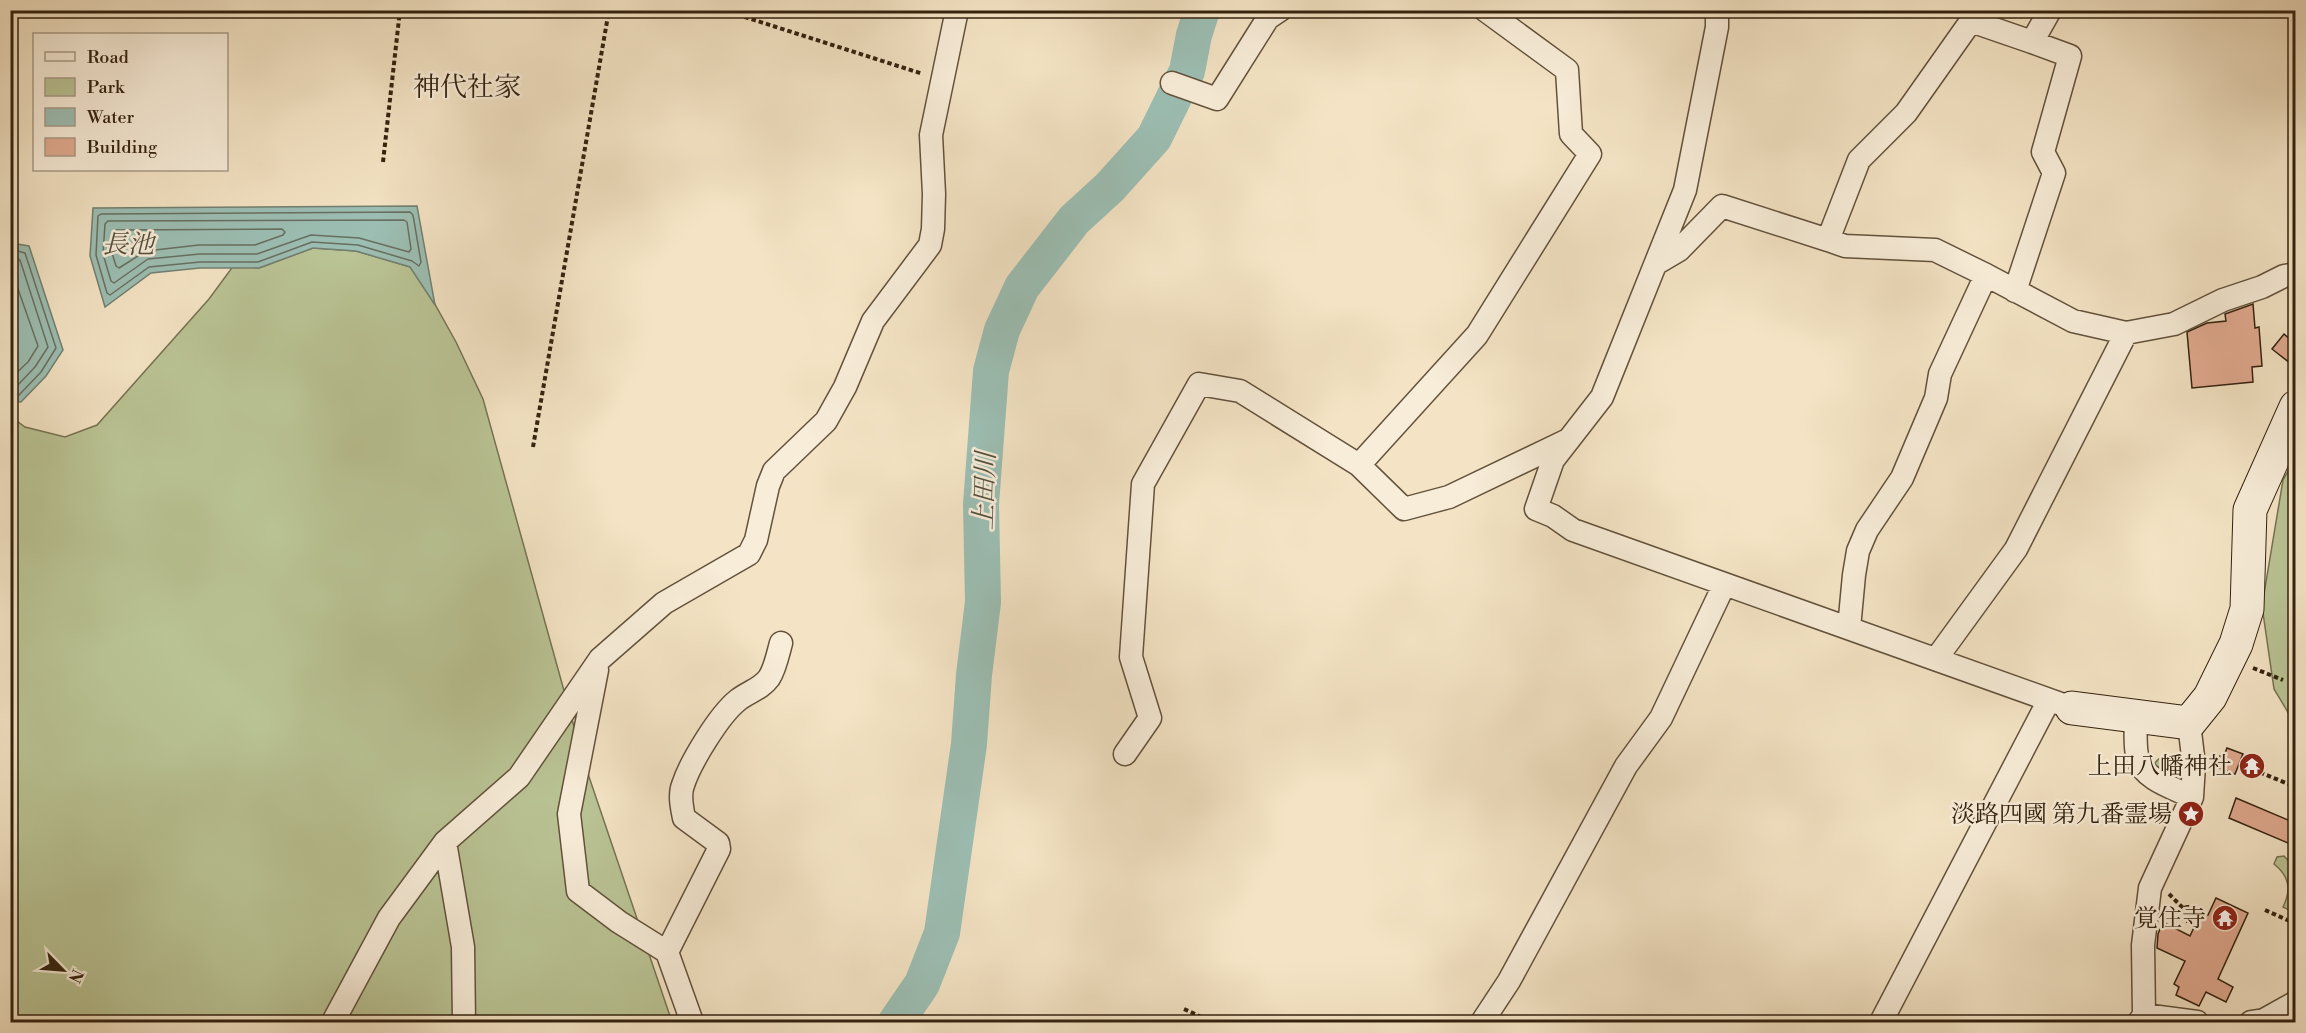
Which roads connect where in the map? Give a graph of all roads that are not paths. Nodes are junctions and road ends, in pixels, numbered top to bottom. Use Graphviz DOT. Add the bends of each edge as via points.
graph roads {
  1 [pos="957,10"];
  2 [pos="1280,10"];
  3 [pos="1485,10"];
  4 [pos="1717,10"];
  5 [pos="2050,10"];
  6 [pos="2032,42"];
  7 [pos="1172,83"];
  8 [pos="1828,240"];
  9 [pos="1657,263"];
  10 [pos="2295,274"];
  11 [pos="1986,275"];
  12 [pos="2015,291"];
  13 [pos="2126,333"];
  14 [pos="2295,407"];
  15 [pos="1570,439"];
  16 [pos="1359,465"];
  17 [pos="1724,585"];
  18 [pos="1849,628"];
  19 [pos="781,643"];
  20 [pos="1936,659"];
  21 [pos="600,660"];
  22 [pos="2061,704"];
  23 [pos="2136,716"];
  24 [pos="2189,723"];
  25 [pos="1125,754"];
  26 [pos="2192,796"];
  27 [pos="445,842"];
  28 [pos="667,951"];
  29 [pos="2295,1002"];
  30 [pos="2142,1019"];
  31 [pos="333,1023"];
  32 [pos="464,1023"];
  33 [pos="692,1023"];
  34 [pos="1482,1023"];
  35 [pos="1881,1023"];
  36 [pos="2197,1023"];
  37 [pos="2251,1023"];
  1 -- 21 [label="street" via="931,135 934,206 930,245 873,321 826,421 774,471 756,540 748,554 664,603"];
  2 -- 7 [label="street" via="1268,18 1217,99"];
  3 -- 16 [label="street" via="1567,70 1570,134 1590,153 1477,334"];
  4 -- 9 [label="street" via="1685,190"];
  5 -- 6 [label="street"];
  6 -- 8 [label="street" via="1971,21 1906,113 1859,160"];
  6 -- 12 [label="street" via="2070,56 2043,152 2054,173"];
  8 -- 9 [label="street" via="1722,206 1679,250"];
  8 -- 11 [label="street" via="1845,246 1935,250"];
  9 -- 15 [label="street" via="1602,397"];
  10 -- 13 [label="street" via="2223,300 2174,324"];
  11 -- 12 [label="street"];
  11 -- 18 [label="street" via="1940,374 1936,398 1902,478 1867,530 1858,551"];
  12 -- 13 [label="street" via="2073,321"];
  13 -- 20 [label="street" via="2016,549"];
  14 -- 24 [label="street" via="2250,510 2247,609 2236,644 2210,697"];
  15 -- 16 [label="street" via="1449,497 1404,509"];
  15 -- 17 [label="street" via="1553,460 1536,509 1574,530"];
  16 -- 25 [label="street" via="1240,391 1199,384 1143,484 1131,657 1150,718"];
  17 -- 18 [label="street"];
  17 -- 34 [label="street" via="1661,718 1626,766 1509,981"];
  18 -- 20 [label="street"];
  19 -- 28 [label="street" via="769,678 724,713 682,787 684,818 718,843 719,849"];
  20 -- 22 [label="street"];
  21 -- 27 [label="street" via="519,777"];
  21 -- 28 [label="street" via="569,814 578,891"];
  22 -- 23 [label="street"];
  22 -- 35 [label="street"];
  23 -- 24 [label="street"];
  23 -- 26 [label="street" via="2137,757 2142,770"];
  24 -- 26 [label="street" via="2194,765"];
  26 -- 30 [label="street" via="2150,888 2143,945"];
  27 -- 31 [label="street" via="388,918"];
  27 -- 32 [label="street" via="463,947"];
  28 -- 33 [label="street"];
  29 -- 37 [label="street"];
  30 -- 36 [label="street"];
}
